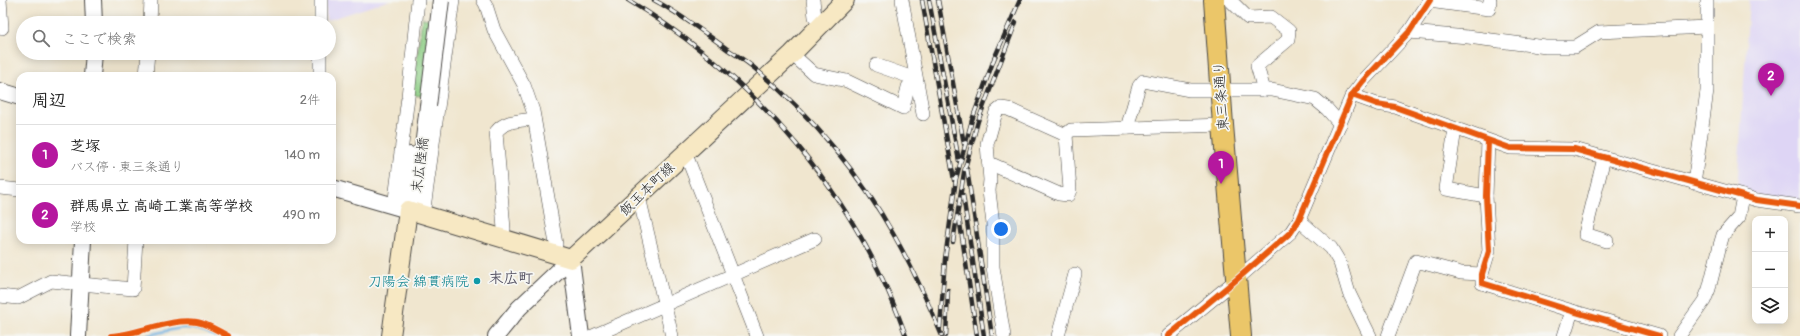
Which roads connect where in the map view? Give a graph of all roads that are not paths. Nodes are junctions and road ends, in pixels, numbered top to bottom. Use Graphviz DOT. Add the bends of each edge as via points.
graph roads {
  1 [pos="0,0"];
  2 [pos="93,0"];
  3 [pos="151,0"];
  4 [pos="321,0"];
  5 [pos="418,0"];
  6 [pos="430,0"];
  7 [pos="441,0"];
  8 [pos="453,0"];
  9 [pos="483,0"];
  10 [pos="813,0"];
  11 [pos="845,0"];
  12 [pos="902,0"];
  13 [pos="1214,0"];
  14 [pos="1230,0"];
  15 [pos="1429,0"];
  16 [pos="1490,0"];
  17 [pos="1707,0"];
  18 [pos="94,16"];
  19 [pos="150,16"];
  20 [pos="321,16"];
  21 [pos="822,23"];
  22 [pos="1707,27"];
  23 [pos="0,28"];
  24 [pos="1409,32"];
  25 [pos="792,54"];
  26 [pos="93,60"];
  27 [pos="147,60"];
  28 [pos="320,60"];
  29 [pos="876,64"];
  30 [pos="92,72"];
  31 [pos="146,72"];
  32 [pos="320,72"];
  33 [pos="917,83"];
  34 [pos="1221,89"];
  35 [pos="1264,90"];
  36 [pos="0,91"];
  37 [pos="1352,95"];
  38 [pos="16,96"];
  39 [pos="423,102"];
  40 [pos="923,114"];
  41 [pos="534,119"];
  42 [pos="1340,124"];
  43 [pos="1223,125"];
  44 [pos="1126,128"];
  45 [pos="1455,129"];
  46 [pos="1066,136"];
  47 [pos="1488,141"];
  48 [pos="685,152"];
  49 [pos="1604,158"];
  50 [pos="989,163"];
  51 [pos="1694,183"];
  52 [pos="0,188"];
  53 [pos="336,189"];
  54 [pos="16,190"];
  55 [pos="1486,196"];
  56 [pos="1743,196"];
  57 [pos="639,197"];
  58 [pos="1800,206"];
  59 [pos="408,211"];
  60 [pos="1299,220"];
  61 [pos="502,238"];
  62 [pos="816,239"];
  63 [pos="1607,241"];
  64 [pos="83,244"];
  65 [pos="136,244"];
  66 [pos="554,254"];
  67 [pos="571,259"];
  68 [pos="1075,274"];
  69 [pos="1482,274"];
  70 [pos="733,275"];
  71 [pos="1236,280"];
  72 [pos="81,284"];
  73 [pos="0,296"];
  74 [pos="665,306"];
  75 [pos="1572,311"];
  76 [pos="78,336"];
  77 [pos="391,336"];
  78 [pos="496,336"];
  79 [pos="581,336"];
  80 [pos="593,336"];
  81 [pos="672,336"];
  82 [pos="757,336"];
  83 [pos="1004,336"];
  84 [pos="1058,336"];
  85 [pos="1168,336"];
  86 [pos="1241,336"];
  87 [pos="1370,336"];
  88 [pos="1388,336"];
  89 [pos="1564,336"];
  90 [pos="1659,336"];
  91 [pos="1679,336"];
  1 -- 23 [label="street"];
  2 -- 18 [label="street"];
  3 -- 19 [label="street"];
  4 -- 20 [label="street"];
  5 -- 39 [label="street"];
  6 -- 39 [label="street, 末広陸橋"];
  7 -- 39 [label="street, 末広陸橋, bridge"];
  8 -- 39 [label="street"];
  9 -- 41 [label="street" via="494,30 524,85"];
  10 -- 21 [label="street" via="815,17"];
  11 -- 21 [label="main road, 飯玉本町線"];
  12 -- 33 [label="street"];
  13 -- 34 [label="main road, 東三条通り"];
  14 -- 35 [label="street" via="1248,18 1271,17 1290,31 1288,40 1257,66"];
  15 -- 16 [label="street" via="1489,9"];
  15 -- 24 [label="street"];
  17 -- 22 [label="street"];
  21 -- 25 [label="main road, 飯玉本町線"];
  22 -- 24 [label="street" via="1599,32 1575,47 1546,47 1468,36"];
  22 -- 51 [label="street" via="1707,92"];
  24 -- 37 [label="street"];
  25 -- 33 [label="street" via="814,74 847,81 903,108 908,87"];
  25 -- 48 [label="main road, 飯玉本町線"];
  26 -- 30 [label="street"];
  27 -- 31 [label="street"];
  28 -- 32 [label="street"];
  29 -- 33 [label="street"];
  33 -- 40 [label="street"];
  34 -- 35 [label="street"];
  34 -- 43 [label="main road, 東三条通り"];
  34 -- 44 [label="street" via="1190,90 1143,81 1139,86"];
  35 -- 42 [label="street" via="1315,100"];
  36 -- 38 [label="street"];
  37 -- 42 [label="street"];
  37 -- 45 [label="street"];
  39 -- 59 [label="street"];
  39 -- 59 [label="street, 末広陸橋" via="404,200"];
  41 -- 61 [label="street" via="506,124 496,132 504,229"];
  41 -- 66 [label="street" via="556,244"];
  42 -- 60 [label="street"];
  43 -- 44 [label="street"];
  43 -- 71 [label="main road, 東三条通り"];
  44 -- 46 [label="street" via="1071,130"];
  45 -- 47 [label="street"];
  45 -- 55 [label="street" via="1446,189"];
  46 -- 50 [label="street" via="1001,108 996,112 987,144"];
  46 -- 50 [label="street" via="1070,190 1068,195 1059,194"];
  47 -- 49 [label="street" via="1510,148 1574,150"];
  47 -- 55 [label="street"];
  48 -- 57 [label="main road, 飯玉本町線"];
  48 -- 70 [label="street"];
  49 -- 51 [label="street"];
  49 -- 63 [label="street" via="1585,234"];
  50 -- 83 [label="street" via="993,267"];
  51 -- 56 [label="street"];
  52 -- 54 [label="street"];
  53 -- 59 [label="street"];
  55 -- 69 [label="street" via="1489,250"];
  56 -- 58 [label="street"];
  56 -- 91 [label="street" via="1739,217 1724,235 1720,245 1704,301"];
  57 -- 67 [label="main road, 飯玉本町線"];
  57 -- 74 [label="street"];
  59 -- 61 [label="main road"];
  59 -- 77 [label="main road"];
  60 -- 71 [label="street" via="1291,232"];
  60 -- 87 [label="street" via="1334,253 1349,293"];
  61 -- 66 [label="main road"];
  62 -- 70 [label="street"];
  64 -- 72 [label="street"];
  65 -- 72 [label="street" via="133,289"];
  66 -- 67 [label="main road"];
  67 -- 78 [label="street" via="519,308"];
  67 -- 79 [label="street"];
  68 -- 84 [label="street"];
  69 -- 75 [label="street" via="1482,283"];
  69 -- 88 [label="street" via="1461,272 1416,261"];
  70 -- 74 [label="street"];
  70 -- 82 [label="street"];
  71 -- 85 [label="street"];
  71 -- 86 [label="main road, 東三条通り"];
  72 -- 73 [label="street" via="51,281 18,293"];
  72 -- 76 [label="street"];
  74 -- 80 [label="street"];
  74 -- 81 [label="street"];
  75 -- 89 [label="street"];
  75 -- 90 [label="street"];
}
